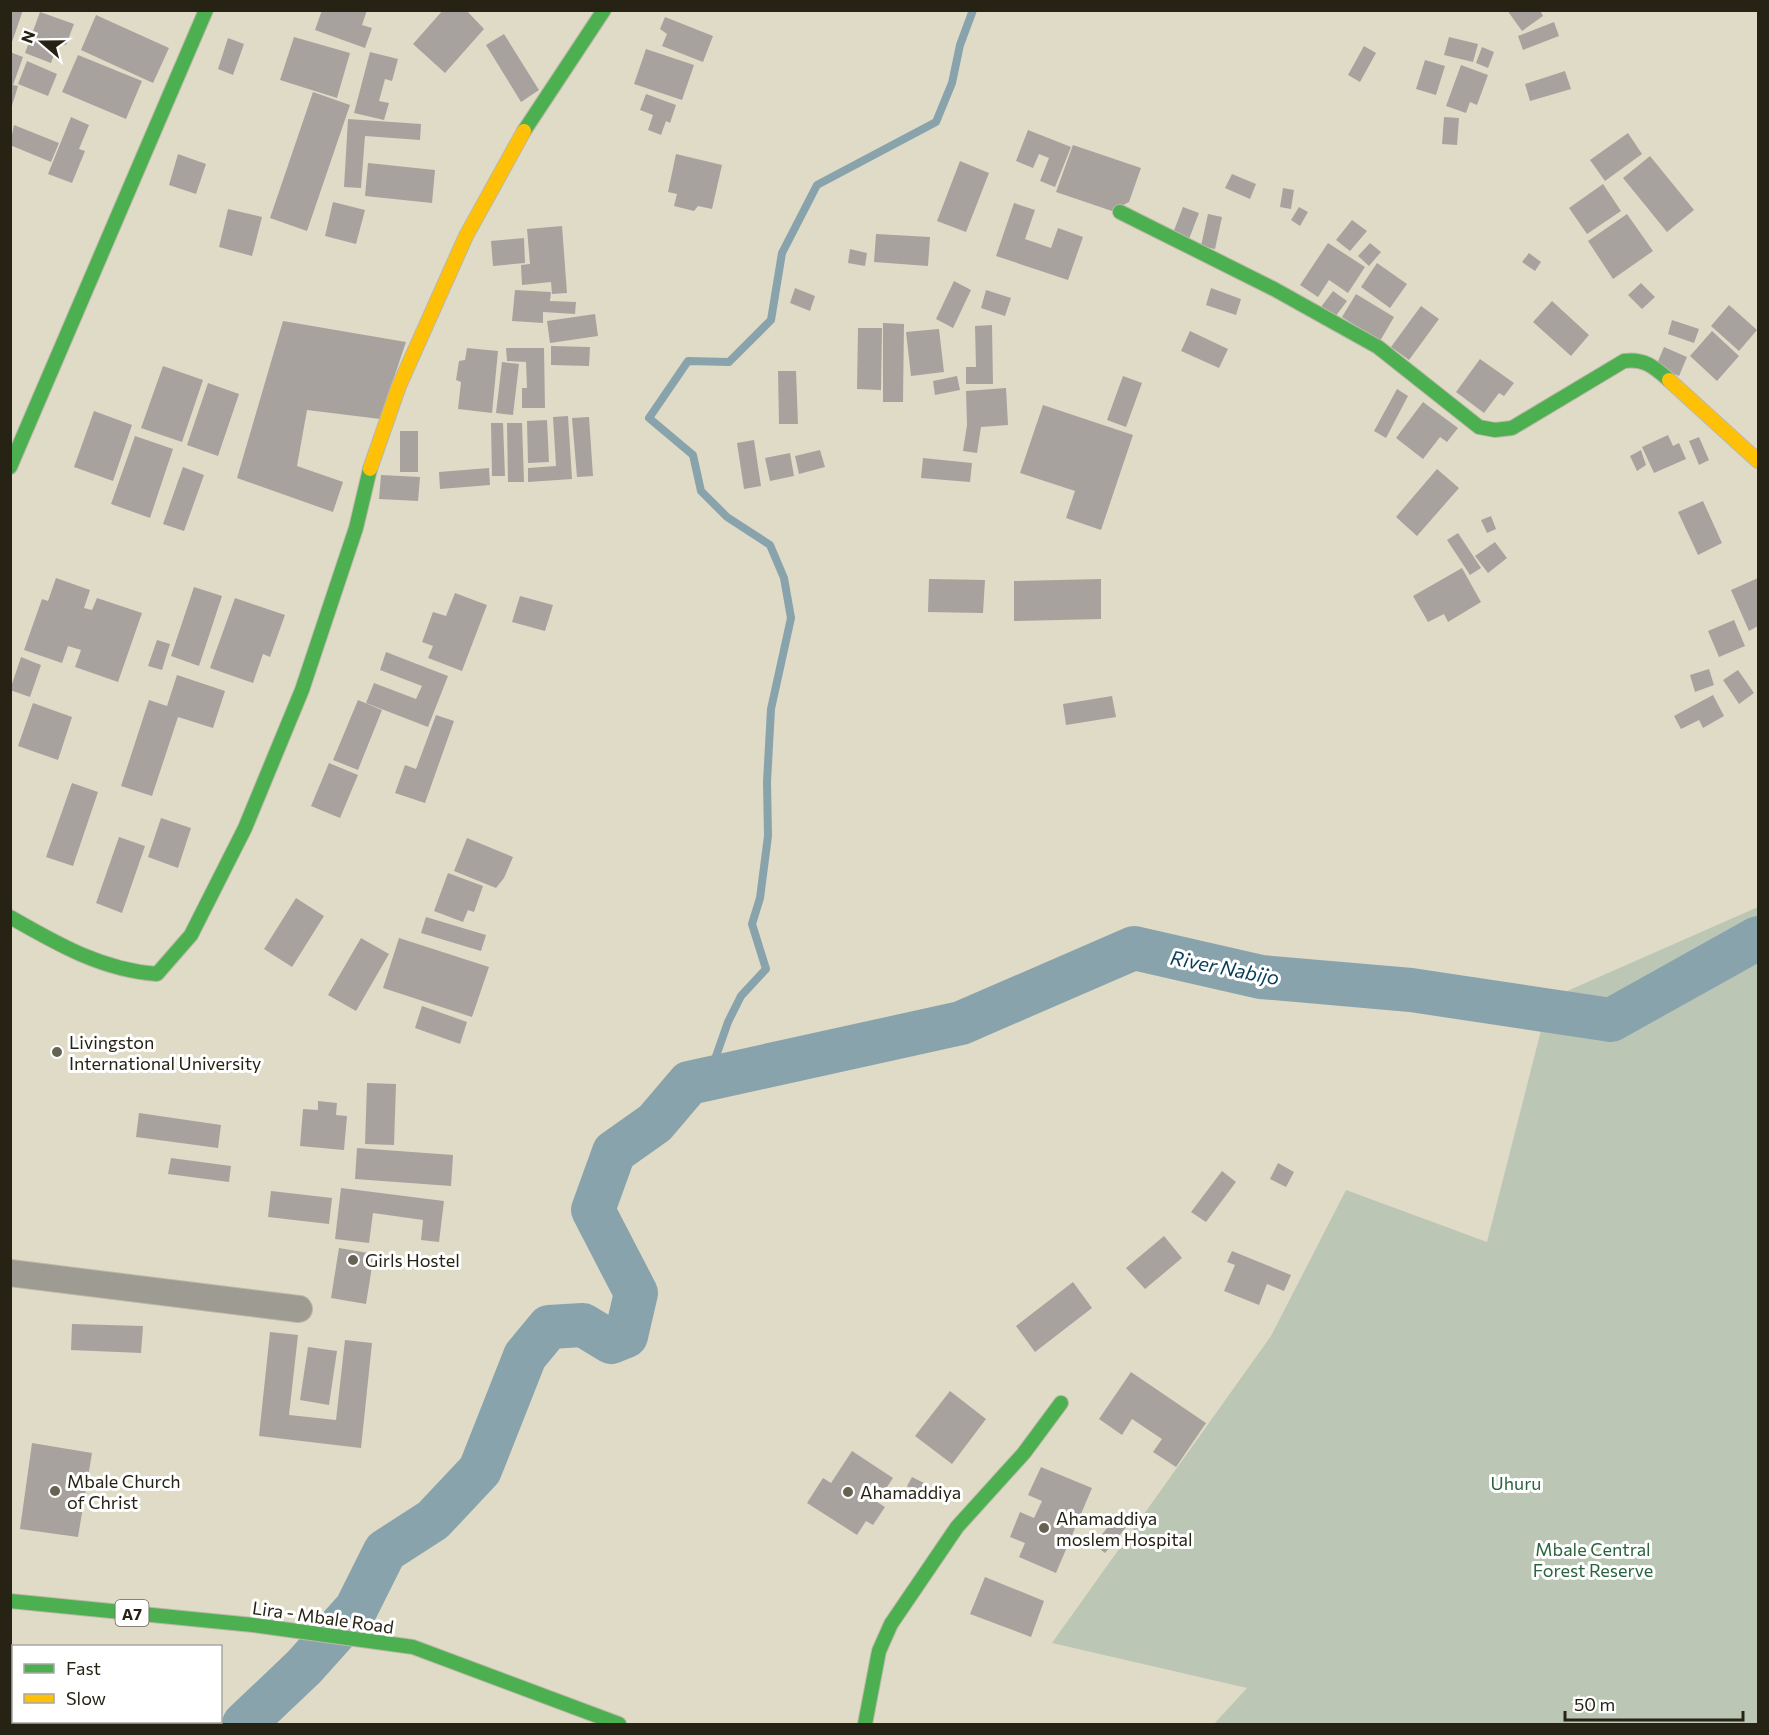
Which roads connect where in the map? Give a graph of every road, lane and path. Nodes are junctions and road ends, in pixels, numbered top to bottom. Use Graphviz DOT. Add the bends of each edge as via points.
graph roads {
  1 [pos="206,10"];
  2 [pos="604,10"];
  3 [pos="1120,212"];
  4 [pos="1758,460"];
  5 [pos="10,467"];
  6 [pos="10,917"];
  7 [pos="10,1273"];
  8 [pos="299,1309"];
  9 [pos="1061,1403"];
  10 [pos="10,1601"];
  11 [pos="619,1725"];
  12 [pos="865,1725"];
  1 -- 5 [label="street"];
  2 -- 6 [label="street" via="518,141 442,289 374,454 356,528 302,690 245,828 191,935 158,974 131,974 90,961"];
  3 -- 4 [label="street" via="1274,289 1378,347 1479,427 1512,428 1624,361 1636,359 1651,364"];
  7 -- 8 [label="street"];
  9 -- 12 [label="street" via="1024,1453 957,1527 891,1624 879,1651"];
  10 -- 11 [label="street, Lira - Mbale Road / A7" via="253,1625 413,1647"];
}
